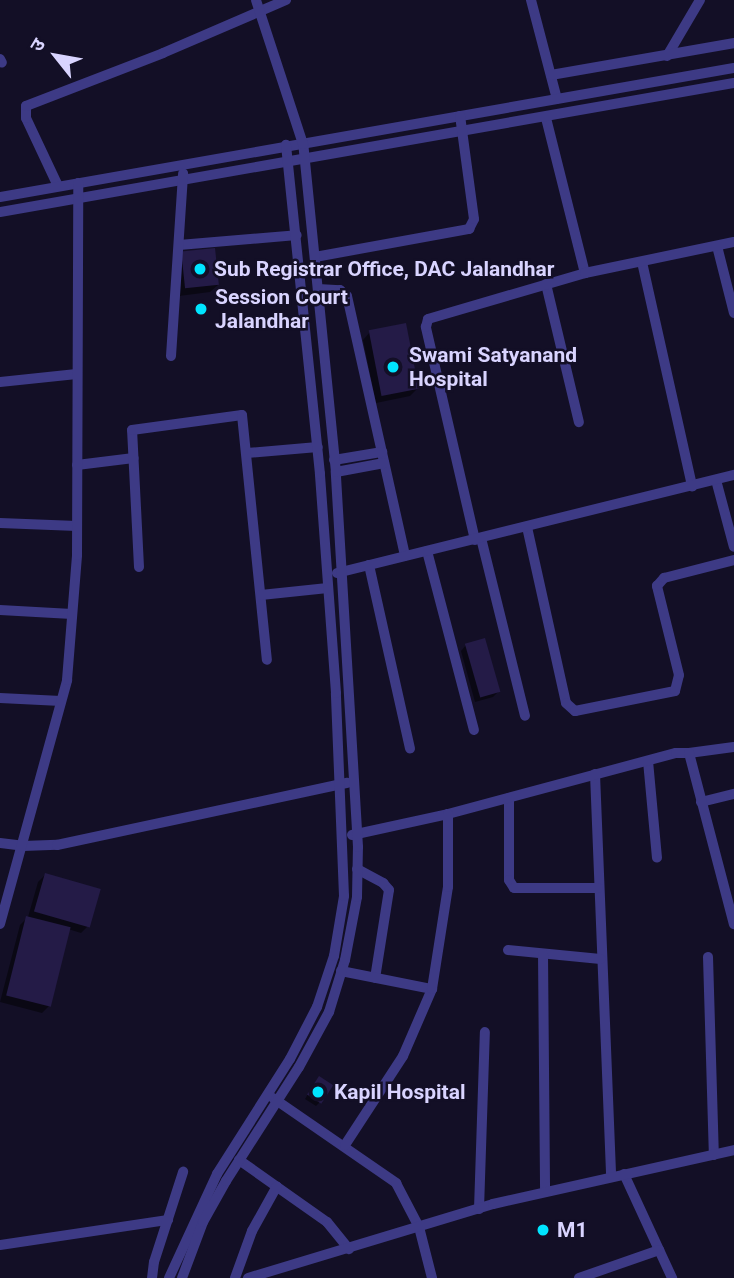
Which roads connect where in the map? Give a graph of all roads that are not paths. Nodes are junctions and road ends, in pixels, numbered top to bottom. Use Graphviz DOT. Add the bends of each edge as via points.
graph roads {
  1 [pos="256,0"];
  2 [pos="286,0"];
  3 [pos="531,0"];
  4 [pos="700,0"];
  5 [pos="261,13"];
  6 [pos="734,43"];
  7 [pos="667,56"];
  8 [pos="734,68"];
  9 [pos="551,75"];
  10 [pos="734,83"];
  11 [pos="557,99"];
  12 [pos="460,116"];
  13 [pos="546,118"];
  14 [pos="462,133"];
  15 [pos="303,144"];
  16 [pos="286,145"];
  17 [pos="305,159"];
  18 [pos="288,162"];
  19 [pos="184,164"];
  20 [pos="183,180"];
  21 [pos="78,183"];
  22 [pos="58,186"];
  23 [pos="0,197"];
  24 [pos="78,198"];
  25 [pos="0,212"];
  26 [pos="297,235"];
  27 [pos="734,242"];
  28 [pos="179,245"];
  29 [pos="717,246"];
  30 [pos="315,257"];
  31 [pos="642,262"];
  32 [pos="584,273"];
  33 [pos="546,284"];
  34 [pos="318,289"];
  35 [pos="734,313"];
  36 [pos="322,343"];
  37 [pos="308,344"];
  38 [pos="171,356"];
  39 [pos="78,374"];
  40 [pos="0,382"];
  41 [pos="579,422"];
  42 [pos="318,447"];
  43 [pos="247,453"];
  44 [pos="383,457"];
  45 [pos="134,458"];
  46 [pos="334,460"];
  47 [pos="77,465"];
  48 [pos="336,472"];
  49 [pos="734,475"];
  50 [pos="716,480"];
  51 [pos="692,486"];
  52 [pos="0,523"];
  53 [pos="77,526"];
  54 [pos="527,527"];
  55 [pos="478,539"];
  56 [pos="734,547"];
  57 [pos="427,551"];
  58 [pos="405,556"];
  59 [pos="734,559"];
  60 [pos="369,565"];
  61 [pos="139,567"];
  62 [pos="342,572"];
  63 [pos="327,575"];
  64 [pos="328,588"];
  65 [pos="261,595"];
  66 [pos="0,610"];
  67 [pos="72,614"];
  68 [pos="267,660"];
  69 [pos="0,698"];
  70 [pos="61,701"];
  71 [pos="524,716"];
  72 [pos="474,730"];
  73 [pos="734,747"];
  74 [pos="410,748"];
  75 [pos="689,753"];
  76 [pos="648,761"];
  77 [pos="595,774"];
  78 [pos="354,781"];
  79 [pos="340,784"];
  80 [pos="734,794"];
  81 [pos="509,798"];
  82 [pos="701,802"];
  83 [pos="448,814"];
  84 [pos="357,834"];
  85 [pos="343,838"];
  86 [pos="0,843"];
  87 [pos="23,846"];
  88 [pos="657,858"];
  89 [pos="357,869"];
  90 [pos="598,888"];
  91 [pos="0,924"];
  92 [pos="734,924"];
  93 [pos="508,950"];
  94 [pos="543,954"];
  95 [pos="708,957"];
  96 [pos="601,959"];
  97 [pos="341,971"];
  98 [pos="375,978"];
  99 [pos="432,989"];
  100 [pos="485,1032"];
  101 [pos="272,1098"];
  102 [pos="345,1145"];
  103 [pos="734,1150"];
  104 [pos="714,1155"];
  105 [pos="239,1160"];
  106 [pos="183,1172"];
  107 [pos="624,1174"];
  108 [pos="611,1177"];
  109 [pos="277,1186"];
  110 [pos="545,1192"];
  111 [pos="479,1209"];
  112 [pos="168,1220"];
  113 [pos="419,1227"];
  114 [pos="0,1245"];
  115 [pos="349,1249"];
  116 [pos="659,1250"];
  117 [pos="152,1278"];
  118 [pos="169,1278"];
  119 [pos="182,1278"];
  120 [pos="235,1278"];
  121 [pos="248,1278"];
  122 [pos="432,1278"];
  123 [pos="579,1278"];
  124 [pos="672,1278"];
  1 -- 5 [label="street"];
  2 -- 5 [label="street"];
  3 -- 9 [label="street"];
  4 -- 7 [label="street"];
  5 -- 15 [label="street"];
  5 -- 22 [label="street" via="26,106 26,118"];
  6 -- 7 [label="street"];
  7 -- 9 [label="street"];
  8 -- 11 [label="street"];
  9 -- 11 [label="street"];
  10 -- 13 [label="street"];
  11 -- 12 [label="street"];
  12 -- 14 [label="street"];
  12 -- 15 [label="street"];
  13 -- 14 [label="street"];
  13 -- 32 [label="street"];
  14 -- 17 [label="street"];
  14 -- 30 [label="street" via="474,219 469,229"];
  15 -- 16 [label="street"];
  15 -- 17 [label="street"];
  16 -- 18 [label="street"];
  16 -- 19 [label="street"];
  17 -- 18 [label="street"];
  17 -- 30 [label="street"];
  18 -- 20 [label="street"];
  18 -- 26 [label="street"];
  19 -- 20 [label="street"];
  19 -- 21 [label="street"];
  20 -- 24 [label="street"];
  20 -- 28 [label="street"];
  21 -- 22 [label="street"];
  21 -- 24 [label="street"];
  22 -- 23 [label="street"];
  24 -- 25 [label="street"];
  24 -- 39 [label="street"];
  26 -- 28 [label="street"];
  26 -- 37 [label="street"];
  27 -- 29 [label="street"];
  28 -- 38 [label="street"];
  29 -- 31 [label="street"];
  29 -- 35 [label="street"];
  30 -- 34 [label="street"];
  31 -- 32 [label="street"];
  31 -- 51 [label="street"];
  32 -- 33 [label="street"];
  33 -- 41 [label="street"];
  33 -- 55 [label="street" via="431,316 426,323"];
  34 -- 36 [label="street"];
  34 -- 44 [label="street" via="340,290 347,296"];
  36 -- 37 [label="street"];
  36 -- 46 [label="street"];
  37 -- 42 [label="street"];
  39 -- 40 [label="street"];
  39 -- 47 [label="street"];
  42 -- 43 [label="street"];
  42 -- 63 [label="street"];
  43 -- 45 [label="street" via="242,415 132,430"];
  43 -- 65 [label="street"];
  44 -- 46 [label="street"];
  44 -- 48 [label="street"];
  44 -- 58 [label="street"];
  45 -- 47 [label="street"];
  45 -- 61 [label="street"];
  46 -- 48 [label="street"];
  47 -- 53 [label="street"];
  48 -- 62 [label="street"];
  49 -- 50 [label="street"];
  50 -- 51 [label="street"];
  50 -- 56 [label="street"];
  51 -- 54 [label="street"];
  52 -- 53 [label="street"];
  53 -- 67 [label="street"];
  54 -- 55 [label="street"];
  54 -- 59 [label="street" via="566,703 575,711 675,691 679,675 657,586 664,578"];
  55 -- 57 [label="street"];
  55 -- 71 [label="street"];
  57 -- 58 [label="street"];
  57 -- 72 [label="street"];
  58 -- 60 [label="street"];
  60 -- 62 [label="street"];
  60 -- 74 [label="street"];
  62 -- 63 [label="street"];
  62 -- 78 [label="street"];
  63 -- 64 [label="street"];
  64 -- 65 [label="street"];
  64 -- 79 [label="street"];
  65 -- 68 [label="street"];
  66 -- 67 [label="street"];
  67 -- 70 [label="street"];
  69 -- 70 [label="street"];
  70 -- 87 [label="street"];
  73 -- 75 [label="street"];
  75 -- 76 [label="street"];
  75 -- 82 [label="street"];
  76 -- 77 [label="street"];
  76 -- 88 [label="street"];
  77 -- 81 [label="street"];
  77 -- 90 [label="street"];
  78 -- 79 [label="street"];
  78 -- 84 [label="street"];
  79 -- 85 [label="street"];
  79 -- 87 [label="street" via="57,845"];
  80 -- 82 [label="street"];
  81 -- 83 [label="street"];
  81 -- 90 [label="street" via="509,880 514,888"];
  82 -- 92 [label="street"];
  83 -- 84 [label="street"];
  83 -- 99 [label="street" via="448,887"];
  84 -- 85 [label="street"];
  84 -- 89 [label="street"];
  85 -- 101 [label="street" via="344,896 334,956 317,1007"];
  86 -- 87 [label="street"];
  87 -- 91 [label="street"];
  89 -- 97 [label="street" via="357,897"];
  89 -- 98 [label="street" via="389,890"];
  90 -- 96 [label="street"];
  93 -- 94 [label="street"];
  94 -- 96 [label="street"];
  94 -- 110 [label="street"];
  95 -- 104 [label="street"];
  96 -- 108 [label="street"];
  97 -- 98 [label="street"];
  97 -- 101 [label="street" via="329,1013"];
  98 -- 99 [label="street"];
  99 -- 102 [label="street" via="398,1066"];
  100 -- 111 [label="street"];
  101 -- 102 [label="street"];
  101 -- 105 [label="street"];
  101 -- 118 [label="street" via="217,1174"];
  102 -- 113 [label="street" via="396,1183"];
  103 -- 104 [label="street"];
  104 -- 107 [label="street"];
  105 -- 109 [label="street"];
  105 -- 119 [label="street" via="203,1222"];
  106 -- 112 [label="street"];
  107 -- 108 [label="street"];
  107 -- 116 [label="street"];
  108 -- 110 [label="street"];
  109 -- 115 [label="street" via="334,1228"];
  109 -- 120 [label="street" via="252,1231"];
  110 -- 111 [label="street"];
  111 -- 113 [label="street"];
  112 -- 114 [label="street"];
  112 -- 117 [label="street"];
  113 -- 115 [label="street"];
  113 -- 122 [label="street"];
  115 -- 121 [label="street"];
  116 -- 123 [label="street"];
  116 -- 124 [label="street"];
}
